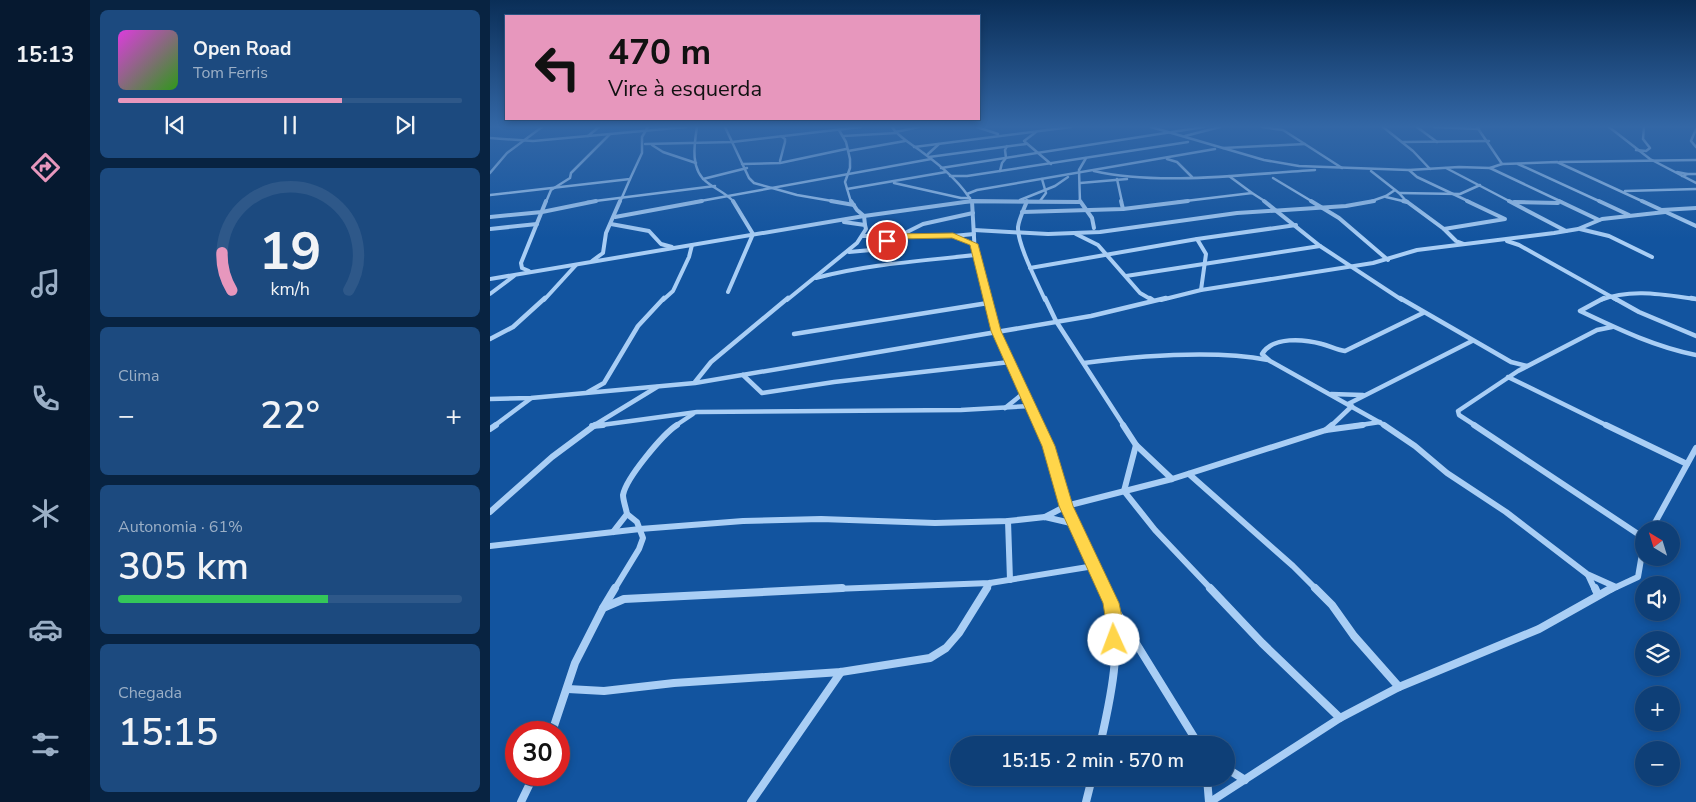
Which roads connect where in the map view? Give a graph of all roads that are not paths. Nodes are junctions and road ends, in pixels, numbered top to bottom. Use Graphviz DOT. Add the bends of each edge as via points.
graph roads {
  1 [pos="580,164"];
  2 [pos="636,164"];
  3 [pos="697,164"];
  4 [pos="742,164"];
  5 [pos="746,164"];
  6 [pos="757,164"];
  7 [pos="849,164"];
  8 [pos="900,164"];
  9 [pos="937,164"];
  10 [pos="964,164"];
  11 [pos="1002,164"];
  12 [pos="1047,164"];
  13 [pos="1081,164"];
  14 [pos="1126,164"];
  15 [pos="1180,164"];
  16 [pos="1295,164"];
  17 [pos="1338,164"];
  18 [pos="1425,164"];
  19 [pos="1501,164"];
  20 [pos="1519,164"];
  21 [pos="1563,164"];
  22 [pos="1656,164"];
  23 [pos="752,165"];
  24 [pos="941,168"];
  25 [pos="1446,168"];
  26 [pos="1490,168"];
  27 [pos="745,169"];
  28 [pos="850,169"];
  29 [pos="1345,169"];
  30 [pos="1430,169"];
  31 [pos="1409,170"];
  32 [pos="1000,171"];
  33 [pos="1092,171"];
  34 [pos="1374,171"];
  35 [pos="1670,171"];
  36 [pos="858,172"];
  37 [pos="946,172"];
  38 [pos="1079,173"];
  39 [pos="847,174"];
  40 [pos="1688,174"];
  41 [pos="1696,174"];
  42 [pos="950,176"];
  43 [pos="967,176"];
  44 [pos="1068,176"];
  45 [pos="1142,176"];
  46 [pos="1230,176"];
  47 [pos="1682,176"];
  48 [pos="1193,177"];
  49 [pos="630,178"];
  50 [pos="1079,178"];
  51 [pos="1273,178"];
  52 [pos="1042,179"];
  53 [pos="1118,179"];
  54 [pos="704,180"];
  55 [pos="956,181"];
  56 [pos="888,182"];
  57 [pos="1080,183"];
  58 [pos="1696,183"];
  59 [pos="1480,185"];
  60 [pos="715,186"];
  61 [pos="702,187"];
  62 [pos="773,187"];
  63 [pos="553,188"];
  64 [pos="847,188"];
  65 [pos="962,188"];
  66 [pos="1475,188"];
  67 [pos="1488,189"];
  68 [pos="1696,189"];
  69 [pos="977,190"];
  70 [pos="1045,190"];
  71 [pos="1395,190"];
  72 [pos="1624,191"];
  73 [pos="1252,193"];
  74 [pos="967,194"];
  75 [pos="1399,194"];
  76 [pos="1453,194"];
  77 [pos="490,195"];
  78 [pos="1460,196"];
  79 [pos="729,197"];
  80 [pos="1385,197"];
  81 [pos="622,198"];
  82 [pos="971,200"];
  83 [pos="1020,201"];
  84 [pos="1027,201"];
  85 [pos="1040,201"];
  86 [pos="1080,202"];
  87 [pos="1407,202"];
  88 [pos="1512,202"];
  89 [pos="1561,203"];
  90 [pos="1319,205"];
  91 [pos="854,206"];
  92 [pos="1314,208"];
  93 [pos="1696,208"];
  94 [pos="1123,209"];
  95 [pos="1276,209"];
  96 [pos="1324,209"];
  97 [pos="1085,210"];
  98 [pos="1663,211"];
  99 [pos="542,212"];
  100 [pos="1022,212"];
  101 [pos="859,213"];
  102 [pos="973,213"];
  103 [pos="864,216"];
  104 [pos="1630,216"];
  105 [pos="490,217"];
  106 [pos="615,217"];
  107 [pos="854,218"];
  108 [pos="1599,220"];
  109 [pos="834,222"];
  110 [pos="537,224"];
  111 [pos="611,224"];
  112 [pos="1296,225"];
  113 [pos="1587,226"];
  114 [pos="1696,226"];
  115 [pos="866,227"];
  116 [pos="1094,228"];
  117 [pos="491,229"];
  118 [pos="1444,229"];
  119 [pos="1578,229"];
  120 [pos="1566,231"];
  121 [pos="1593,231"];
  122 [pos="974,232"];
  123 [pos="1101,232"];
  124 [pos="1018,233"];
  125 [pos="1084,233"];
  126 [pos="490,234"];
  127 [pos="753,234"];
  128 [pos="1075,234"];
  129 [pos="884,235"];
  130 [pos="863,236"];
  131 [pos="953,236"];
  132 [pos="895,237"];
  133 [pos="1197,239"];
  134 [pos="1505,240"];
  135 [pos="1455,243"];
  136 [pos="974,244"];
  137 [pos="692,245"];
  138 [pos="1098,245"];
  139 [pos="1320,246"];
  140 [pos="675,248"];
  141 [pos="603,253"];
  142 [pos="846,253"];
  143 [pos="976,255"];
  144 [pos="1107,256"];
  145 [pos="1652,257"];
  146 [pos="611,259"];
  147 [pos="1388,260"];
  148 [pos="590,262"];
  149 [pos="577,265"];
  150 [pos="1205,265"];
  151 [pos="1350,266"];
  152 [pos="1030,268"];
  153 [pos="538,271"];
  154 [pos="516,275"];
  155 [pos="1126,276"];
  156 [pos="499,277"];
  157 [pos="490,279"];
  158 [pos="812,280"];
  159 [pos="504,283"];
  160 [pos="1201,290"];
  161 [pos="728,292"];
  162 [pos="1140,293"];
  163 [pos="490,294"];
  164 [pos="1610,296"];
  165 [pos="1696,299"];
  166 [pos="1153,300"];
  167 [pos="988,302"];
  168 [pos="1138,304"];
  169 [pos="1423,312"];
  170 [pos="1056,321"];
  171 [pos="1612,327"];
  172 [pos="996,331"];
  173 [pos="794,334"];
  174 [pos="1696,336"];
  175 [pos="490,339"];
  176 [pos="1472,341"];
  177 [pos="1696,355"];
  178 [pos="1270,361"];
  179 [pos="1010,362"];
  180 [pos="1511,362"];
  181 [pos="1084,363"];
  182 [pos="1527,366"];
  183 [pos="1518,370"];
  184 [pos="743,375"];
  185 [pos="1508,377"];
  186 [pos="604,383"];
  187 [pos="695,383"];
  188 [pos="658,386"];
  189 [pos="608,391"];
  190 [pos="588,392"];
  191 [pos="1025,392"];
  192 [pos="1330,394"];
  193 [pos="1364,395"];
  194 [pos="531,398"];
  195 [pos="490,399"];
  196 [pos="1350,405"];
  197 [pos="1030,406"];
  198 [pos="1004,408"];
  199 [pos="697,412"];
  200 [pos="609,420"];
  201 [pos="1380,422"];
  202 [pos="490,429"];
  203 [pos="1326,430"];
  204 [pos="1136,445"];
  205 [pos="1696,448"];
  206 [pos="1687,464"];
  207 [pos="1190,474"];
  208 [pos="1172,479"];
  209 [pos="1124,490"];
  210 [pos="1066,506"];
  211 [pos="490,512"];
  212 [pos="627,514"];
  213 [pos="1044,517"];
  214 [pos="1008,521"];
  215 [pos="1656,521"];
  216 [pos="1075,524"];
  217 [pos="640,529"];
  218 [pos="612,532"];
  219 [pos="1635,532"];
  220 [pos="490,546"];
  221 [pos="1094,566"];
  222 [pos="1640,566"];
  223 [pos="1587,574"];
  224 [pos="1010,580"];
  225 [pos="990,583"];
  226 [pos="1616,587"];
  227 [pos="614,590"];
  228 [pos="1598,596"];
  229 [pos="624,599"];
  230 [pos="1111,603"];
  231 [pos="603,608"];
  232 [pos="841,672"];
  233 [pos="1399,687"];
  234 [pos="568,689"];
  235 [pos="1340,718"];
  236 [pos="556,721"];
  237 [pos="1102,736"];
  238 [pos="1193,736"];
  239 [pos="1235,774"];
  240 [pos="1245,780"];
  241 [pos="529,786"];
  242 [pos="1090,786"];
  243 [pos="1208,786"];
  244 [pos="521,802"];
  245 [pos="751,802"];
  246 [pos="1086,802"];
  247 [pos="1209,802"];
  1 -- 63 [label="street" via="570,178"];
  2 -- 49 [label="street"];
  3 -- 54 [label="street"];
  4 -- 27 [label="street"];
  5 -- 23 [label="street"];
  6 -- 23 [label="street"];
  7 -- 28 [label="street"];
  8 -- 36 [label="street"];
  9 -- 24 [label="street"];
  10 -- 24 [label="street"];
  11 -- 32 [label="street"];
  12 -- 32 [label="street"];
  13 -- 38 [label="street"];
  14 -- 33 [label="street"];
  15 -- 48 [label="street"];
  16 -- 29 [label="street"];
  17 -- 29 [label="street"];
  18 -- 30 [label="street"];
  19 -- 26 [label="street"];
  20 -- 104 [label="street"];
  21 -- 72 [label="street"];
  22 -- 35 [label="street"];
  23 -- 27 [label="street"];
  24 -- 37 [label="street"];
  25 -- 26 [label="street"];
  25 -- 30 [label="street"];
  25 -- 59 [label="street"];
  26 -- 89 [label="street"];
  27 -- 54 [label="street"];
  27 -- 62 [label="street" via="754,183"];
  28 -- 36 [label="street"];
  28 -- 39 [label="street"];
  29 -- 34 [label="street"];
  30 -- 31 [label="street"];
  31 -- 34 [label="street"];
  31 -- 76 [label="street"];
  32 -- 43 [label="street"];
  33 -- 38 [label="street"];
  33 -- 45 [label="street"];
  34 -- 46 [label="street" via="1307,170"];
  34 -- 71 [label="street"];
  35 -- 40 [label="street"];
  35 -- 47 [label="street"];
  36 -- 39 [label="street"];
  37 -- 42 [label="street"];
  37 -- 56 [label="street"];
  38 -- 44 [label="street"];
  38 -- 50 [label="street"];
  39 -- 62 [label="street"];
  39 -- 64 [label="street"];
  40 -- 41 [label="street"];
  40 -- 47 [label="street"];
  42 -- 43 [label="street"];
  42 -- 55 [label="street"];
  43 -- 55 [label="street"];
  44 -- 50 [label="street"];
  44 -- 52 [label="street"];
  44 -- 70 [label="street"];
  45 -- 48 [label="street"];
  45 -- 53 [label="street"];
  46 -- 48 [label="street"];
  46 -- 73 [label="street"];
  47 -- 58 [label="street"];
  49 -- 63 [label="street"];
  49 -- 81 [label="street"];
  50 -- 57 [label="street"];
  51 -- 90 [label="street"];
  52 -- 69 [label="street"];
  52 -- 70 [label="street"];
  53 -- 57 [label="street"];
  53 -- 94 [label="street"];
  54 -- 60 [label="street"];
  54 -- 61 [label="street"];
  55 -- 65 [label="street"];
  56 -- 64 [label="street"];
  56 -- 82 [label="street"];
  57 -- 86 [label="street"];
  59 -- 66 [label="street"];
  59 -- 67 [label="street"];
  60 -- 61 [label="street"];
  60 -- 79 [label="street"];
  61 -- 81 [label="street"];
  62 -- 79 [label="street"];
  62 -- 91 [label="street"];
  63 -- 77 [label="street"];
  63 -- 99 [label="street"];
  64 -- 91 [label="street"];
  65 -- 69 [label="street"];
  65 -- 74 [label="street"];
  66 -- 67 [label="street"];
  66 -- 78 [label="street"];
  67 -- 88 [label="street"];
  68 -- 72 [label="street"];
  69 -- 74 [label="street"];
  70 -- 83 [label="street"];
  70 -- 85 [label="street" via="1046,195"];
  71 -- 75 [label="street"];
  71 -- 80 [label="street"];
  72 -- 98 [label="street"];
  73 -- 94 [label="street"];
  73 -- 95 [label="street"];
  74 -- 82 [label="street"];
  75 -- 76 [label="street"];
  75 -- 87 [label="street"];
  76 -- 78 [label="street"];
  78 -- 118 [label="street" via="1505,219"];
  79 -- 106 [label="street"];
  79 -- 127 [label="street"];
  80 -- 87 [label="street"];
  80 -- 96 [label="street"];
  81 -- 99 [label="street" via="573,204"];
  81 -- 106 [label="street"];
  82 -- 83 [label="street"];
  82 -- 102 [label="street"];
  82 -- 103 [label="street"];
  83 -- 84 [label="street"];
  84 -- 85 [label="street"];
  84 -- 100 [label="street"];
  85 -- 86 [label="street"];
  86 -- 97 [label="street"];
  87 -- 118 [label="street"];
  88 -- 89 [label="street"];
  88 -- 120 [label="street"];
  89 -- 108 [label="street"];
  90 -- 92 [label="street"];
  90 -- 96 [label="street"];
  91 -- 101 [label="street"];
  92 -- 95 [label="street"];
  92 -- 96 [label="street"];
  93 -- 98 [label="street"];
  94 -- 97 [label="street"];
  95 -- 112 [label="street"];
  95 -- 123 [label="street"];
  96 -- 147 [label="street"];
  97 -- 100 [label="street"];
  97 -- 116 [label="street"];
  98 -- 104 [label="street"];
  98 -- 114 [label="street"];
  99 -- 105 [label="street"];
  99 -- 110 [label="street"];
  100 -- 124 [label="street"];
  101 -- 103 [label="street"];
  101 -- 107 [label="street"];
  102 -- 122 [label="street"];
  102 -- 132 [label="street" via="923,224"];
  103 -- 107 [label="street"];
  103 -- 115 [label="street"];
  104 -- 108 [label="street"];
  106 -- 111 [label="street"];
  107 -- 109 [label="street"];
  108 -- 113 [label="street"];
  109 -- 115 [label="street"];
  109 -- 127 [label="street"];
  110 -- 117 [label="street"];
  110 -- 153 [label="street" via="521,263 525,270"];
  111 -- 140 [label="street" via="645,230 661,244"];
  111 -- 141 [label="street"];
  112 -- 133 [label="street"];
  112 -- 139 [label="street"];
  113 -- 119 [label="street"];
  113 -- 121 [label="street"];
  115 -- 129 [label="street"];
  115 -- 130 [label="street"];
  116 -- 123 [label="street"];
  116 -- 125 [label="street"];
  117 -- 126 [label="street"];
  118 -- 135 [label="street"];
  119 -- 120 [label="street"];
  119 -- 121 [label="street"];
  120 -- 134 [label="street"];
  121 -- 145 [label="street"];
  122 -- 124 [label="street"];
  122 -- 131 [label="street"];
  122 -- 136 [label="street"];
  123 -- 125 [label="street"];
  123 -- 138 [label="street"];
  124 -- 128 [label="street"];
  124 -- 152 [label="street"];
  125 -- 128 [label="street"];
  127 -- 137 [label="street"];
  127 -- 161 [label="street"];
  128 -- 138 [label="street"];
  129 -- 130 [label="street"];
  129 -- 132 [label="street"];
  130 -- 142 [label="street"];
  131 -- 132 [label="street"];
  131 -- 136 [label="street"];
  132 -- 142 [label="street" via="871,250"];
  133 -- 144 [label="street"];
  133 -- 150 [label="street" via="1206,254"];
  134 -- 135 [label="street"];
  134 -- 164 [label="street"];
  135 -- 147 [label="street" via="1417,250"];
  136 -- 143 [label="street"];
  137 -- 140 [label="street"];
  137 -- 186 [label="street" via="673,291 638,326"];
  138 -- 144 [label="street"];
  139 -- 150 [label="street"];
  139 -- 151 [label="street"];
  140 -- 146 [label="street"];
  141 -- 146 [label="street"];
  141 -- 148 [label="street"];
  142 -- 158 [label="street"];
  143 -- 158 [label="street" via="877,266"];
  143 -- 167 [label="street"];
  144 -- 152 [label="street"];
  144 -- 155 [label="street"];
  146 -- 148 [label="street"];
  147 -- 151 [label="street"];
  148 -- 149 [label="street"];
  149 -- 153 [label="street"];
  149 -- 175 [label="street" via="540,304 506,332"];
  150 -- 155 [label="street"];
  150 -- 160 [label="street"];
  151 -- 160 [label="street"];
  151 -- 169 [label="street"];
  152 -- 170 [label="street"];
  153 -- 154 [label="street"];
  154 -- 156 [label="street"];
  154 -- 159 [label="street"];
  155 -- 162 [label="street"];
  156 -- 157 [label="street"];
  156 -- 159 [label="street"];
  158 -- 187 [label="street" via="730,345"];
  159 -- 163 [label="street"];
  160 -- 166 [label="street"];
  162 -- 166 [label="street"];
  162 -- 168 [label="street"];
  164 -- 165 [label="street" via="1641,293"];
  164 -- 171 [label="street" via="1580,312"];
  164 -- 174 [label="street"];
  166 -- 168 [label="street"];
  167 -- 172 [label="street"];
  167 -- 173 [label="street"];
  168 -- 170 [label="street"];
  169 -- 176 [label="street"];
  169 -- 178 [label="street" via="1345,351 1315,342 1284,341 1269,345 1262,354"];
  170 -- 172 [label="street"];
  170 -- 181 [label="street"];
  171 -- 177 [label="street" via="1671,350"];
  171 -- 182 [label="street" via="1590,334"];
  172 -- 179 [label="street"];
  172 -- 184 [label="street"];
  176 -- 180 [label="street"];
  176 -- 193 [label="street"];
  178 -- 181 [label="street" via="1218,355"];
  178 -- 192 [label="street"];
  179 -- 184 [label="street" via="762,393"];
  179 -- 191 [label="street"];
  180 -- 182 [label="street"];
  180 -- 183 [label="street"];
  181 -- 204 [label="street"];
  182 -- 183 [label="street"];
  183 -- 185 [label="street"];
  184 -- 187 [label="street"];
  185 -- 206 [label="street"];
  185 -- 219 [label="street" via="1463,407 1458,415"];
  186 -- 189 [label="street"];
  186 -- 190 [label="street"];
  187 -- 188 [label="street"];
  188 -- 189 [label="street"];
  188 -- 200 [label="street"];
  189 -- 190 [label="street"];
  190 -- 194 [label="street"];
  191 -- 197 [label="street"];
  191 -- 198 [label="street"];
  192 -- 193 [label="street"];
  192 -- 196 [label="street"];
  193 -- 196 [label="street"];
  194 -- 195 [label="street"];
  194 -- 202 [label="street"];
  196 -- 201 [label="street"];
  196 -- 203 [label="street"];
  197 -- 198 [label="street"];
  197 -- 210 [label="street" via="1048,446"];
  198 -- 199 [label="street"];
  199 -- 200 [label="street"];
  199 -- 212 [label="street" via="666,432 628,483 623,496"];
  200 -- 211 [label="street" via="592,426"];
  201 -- 203 [label="street"];
  201 -- 223 [label="street"];
  203 -- 207 [label="street"];
  204 -- 208 [label="street"];
  204 -- 209 [label="street"];
  205 -- 206 [label="street"];
  206 -- 215 [label="street"];
  207 -- 208 [label="street"];
  207 -- 233 [label="street" via="1332,605"];
  208 -- 209 [label="street"];
  209 -- 210 [label="street"];
  209 -- 235 [label="street" via="1155,530 1262,643"];
  210 -- 213 [label="street"];
  210 -- 216 [label="street"];
  212 -- 217 [label="street"];
  212 -- 218 [label="street"];
  213 -- 214 [label="street"];
  213 -- 216 [label="street"];
  214 -- 217 [label="street" via="936,523 821,519"];
  214 -- 224 [label="street"];
  216 -- 221 [label="street"];
  217 -- 218 [label="street"];
  217 -- 227 [label="street" via="643,538 639,549"];
  218 -- 220 [label="street"];
  221 -- 224 [label="street"];
  221 -- 230 [label="street"];
  222 -- 226 [label="street" via="1638,577"];
  223 -- 226 [label="street"];
  223 -- 228 [label="street"];
  224 -- 225 [label="street"];
  225 -- 229 [label="street"];
  225 -- 232 [label="street" via="959,633 946,648 930,658"];
  226 -- 228 [label="street"];
  227 -- 229 [label="street"];
  227 -- 231 [label="street"];
  228 -- 233 [label="street" via="1538,629"];
  229 -- 231 [label="street"];
  230 -- 237 [label="street" via="1114,622 1112,692"];
  230 -- 238 [label="street"];
  231 -- 234 [label="street" via="575,664"];
  232 -- 234 [label="street" via="604,691"];
  232 -- 245 [label="street"];
  233 -- 235 [label="street"];
  234 -- 236 [label="street"];
  235 -- 240 [label="street"];
  239 -- 240 [label="street"];
  240 -- 247 [label="street"];
  241 -- 244 [label="street"];
  242 -- 246 [label="street"];
  243 -- 247 [label="street"];
}
